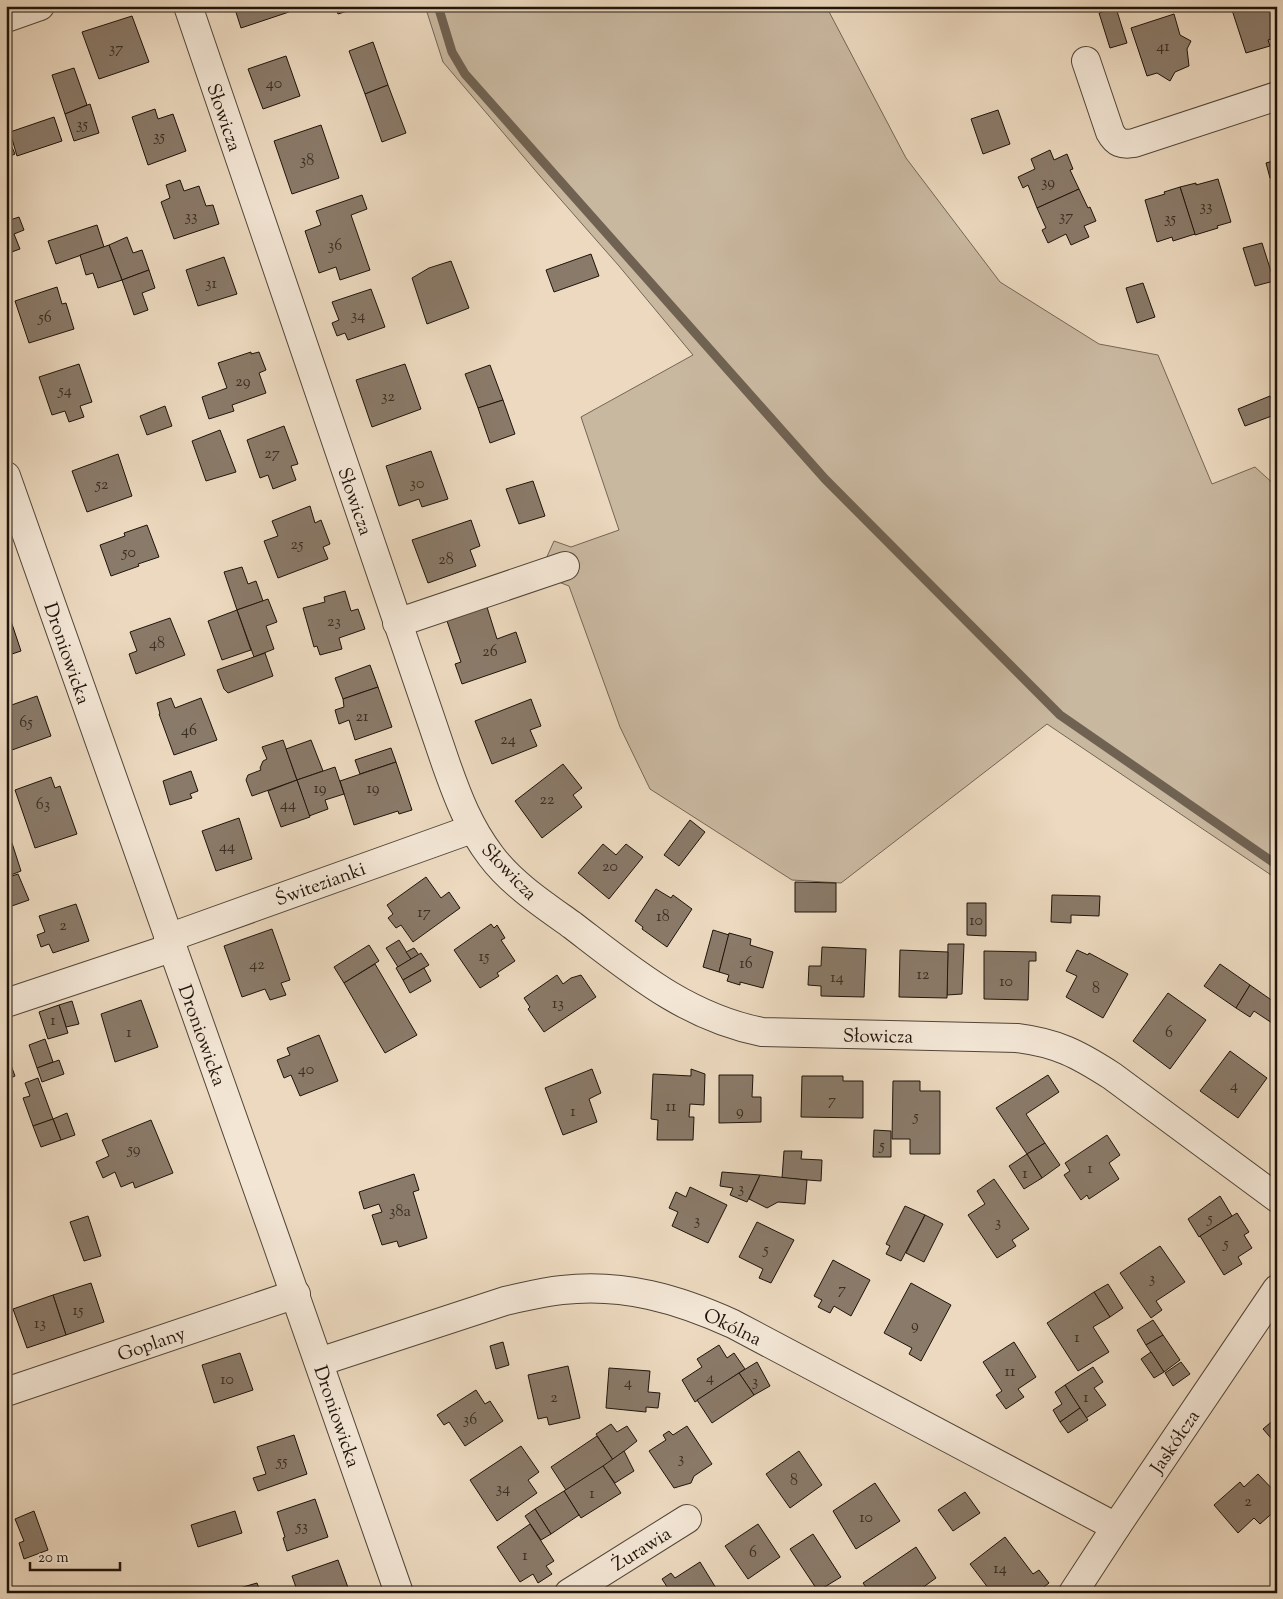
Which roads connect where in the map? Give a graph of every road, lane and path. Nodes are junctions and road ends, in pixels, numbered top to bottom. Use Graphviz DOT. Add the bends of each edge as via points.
graph roads {
  1 [pos="40,6"];
  2 [pos="188,6"];
  3 [pos="6,18"];
  4 [pos="1086,61"];
  5 [pos="1277,96"];
  6 [pos="7,479"];
  7 [pos="565,566"];
  8 [pos="397,623"];
  9 [pos="472,829"];
  10 [pos="170,943"];
  11 [pos="6,1003"];
  12 [pos="1277,1198"];
  13 [pos="1277,1289"];
  14 [pos="296,1294"];
  15 [pos="319,1362"];
  16 [pos="6,1392"];
  17 [pos="687,1519"];
  18 [pos="1116,1527"];
  19 [pos="399,1593"];
  20 [pos="569,1593"];
  21 [pos="1073,1593"];
  1 -- 3 [label="street"];
  2 -- 8 [label="street, Słowicza"];
  4 -- 5 [label="street" via="1110,132 1115,141 1125,145"];
  6 -- 10 [label="street, Droniowicka"];
  7 -- 8 [label="street"];
  8 -- 9 [label="street, Słowicza"];
  9 -- 10 [label="street, Świtezianki"];
  9 -- 12 [label="street, Słowicza" via="516,882 645,981 695,1010 740,1028 762,1032 1017,1038 1058,1046 1112,1076"];
  10 -- 11 [label="street, Świtezianki"];
  10 -- 14 [label="street, Droniowicka"];
  13 -- 18 [label="street, Jaskółcza"];
  14 -- 15 [label="street, Droniowicka"];
  14 -- 16 [label="street, Goplany"];
  15 -- 18 [label="street, Okólna" via="533,1294 590,1289 652,1294 733,1324"];
  15 -- 19 [label="street, Droniowicka"];
  17 -- 20 [label="street, Żurawia"];
  18 -- 21 [label="street, Jaskółcza"];
}
